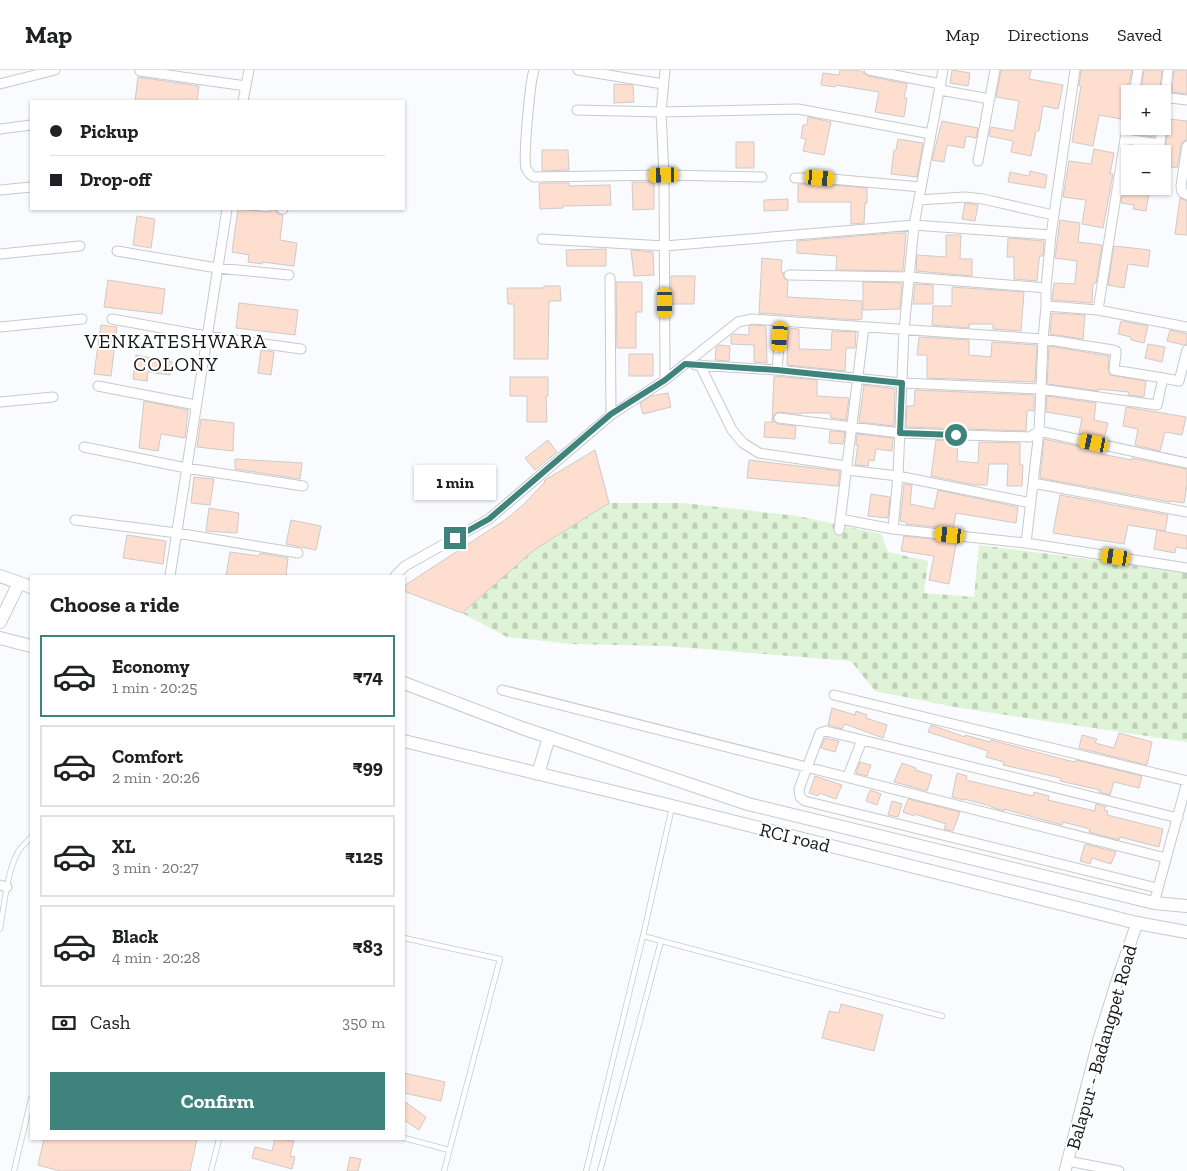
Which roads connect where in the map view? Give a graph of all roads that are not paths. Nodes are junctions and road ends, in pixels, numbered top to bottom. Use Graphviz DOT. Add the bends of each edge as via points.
graph roads {
  1 [pos="55,70"];
  2 [pos="249,70"];
  3 [pos="534,70"];
  4 [pos="578,70"];
  5 [pos="665,70"];
  6 [pos="869,70"];
  7 [pos="943,70"];
  8 [pos="995,70"];
  9 [pos="1075,70"];
  10 [pos="1138,70"];
  11 [pos="1168,70"];
  12 [pos="140,71"];
  13 [pos="0,84"];
  14 [pos="663,84"];
  15 [pos="1136,85"];
  16 [pos="1166,85"];
  17 [pos="246,86"];
  18 [pos="940,87"];
  19 [pos="1171,98"];
  20 [pos="990,99"];
  21 [pos="243,100"];
  22 [pos="1187,100"];
  23 [pos="577,110"];
  24 [pos="661,112"];
  25 [pos="30,125"];
  26 [pos="0,128"];
  27 [pos="931,134"];
  28 [pos="1126,135"];
  29 [pos="1161,135"];
  30 [pos="1125,139"];
  31 [pos="1187,146"];
  32 [pos="978,161"];
  33 [pos="664,175"];
  34 [pos="762,177"];
  35 [pos="796,178"];
  36 [pos="30,187"];
  37 [pos="921,187"];
  38 [pos="0,190"];
  39 [pos="1187,195"];
  40 [pos="918,200"];
  41 [pos="227,210"];
  42 [pos="1054,214"];
  43 [pos="914,225"];
  44 [pos="1051,235"];
  45 [pos="542,239"];
  46 [pos="80,246"];
  47 [pos="665,246"];
  48 [pos="117,251"];
  49 [pos="0,254"];
  50 [pos="217,268"];
  51 [pos="289,275"];
  52 [pos="789,275"];
  53 [pos="908,277"];
  54 [pos="610,278"];
  55 [pos="1046,288"];
  56 [pos="1046,306"];
  57 [pos="1098,310"];
  58 [pos="82,319"];
  59 [pos="112,319"];
  60 [pos="781,321"];
  61 [pos="0,327"];
  62 [pos="864,327"];
  63 [pos="1187,327"];
  64 [pos="904,330"];
  65 [pos="206,336"];
  66 [pos="1043,339"];
  67 [pos="301,350"];
  68 [pos="1187,350"];
  69 [pos="685,364"];
  70 [pos="700,365"];
  71 [pos="777,370"];
  72 [pos="859,378"];
  73 [pos="1163,378"];
  74 [pos="665,380"];
  75 [pos="1183,382"];
  76 [pos="902,383"];
  77 [pos="98,386"];
  78 [pos="1041,389"];
  79 [pos="53,397"];
  80 [pos="0,402"];
  81 [pos="196,405"];
  82 [pos="611,414"];
  83 [pos="779,418"];
  84 [pos="852,428"];
  85 [pos="1039,431"];
  86 [pos="900,433"];
  87 [pos="84,447"];
  88 [pos="1187,463"];
  89 [pos="186,468"];
  90 [pos="847,468"];
  91 [pos="898,476"];
  92 [pos="1033,483"];
  93 [pos="303,486"];
  94 [pos="1031,503"];
  95 [pos="1187,512"];
  96 [pos="840,519"];
  97 [pos="75,520"];
  98 [pos="892,529"];
  99 [pos="839,530"];
  100 [pos="177,533"];
  101 [pos="1026,543"];
  102 [pos="298,553"];
  103 [pos="1187,568"];
  104 [pos="170,575"];
  105 [pos="396,575"];
  106 [pos="0,576"];
  107 [pos="18,583"];
  108 [pos="30,587"];
  109 [pos="0,622"];
  110 [pos="0,638"];
  111 [pos="30,646"];
  112 [pos="405,683"];
  113 [pos="502,690"];
  114 [pos="834,695"];
  115 [pos="549,737"];
  116 [pos="862,740"];
  117 [pos="405,741"];
  118 [pos="807,766"];
  119 [pos="538,774"];
  120 [pos="848,776"];
  121 [pos="1187,781"];
  122 [pos="672,806"];
  123 [pos="1178,818"];
  124 [pos="30,838"];
  125 [pos="1166,858"];
  126 [pos="3,886"];
  127 [pos="1157,888"];
  128 [pos="1154,903"];
  129 [pos="1187,906"];
  130 [pos="1137,923"];
  131 [pos="0,929"];
  132 [pos="1187,932"];
  133 [pos="643,936"];
  134 [pos="405,938"];
  135 [pos="661,941"];
  136 [pos="942,1016"];
  137 [pos="30,1103"];
  138 [pos="405,1138"];
  139 [pos="219,1140"];
  140 [pos="449,1150"];
  141 [pos="1067,1166"];
  142 [pos="14,1171"];
  143 [pos="211,1171"];
  144 [pos="444,1171"];
  145 [pos="586,1171"];
  146 [pos="600,1171"];
  147 [pos="1119,1171"];
  1 -- 13 [label="street"];
  2 -- 17 [label="street"];
  3 -- 33 [label="street" via="525,146 526,167 530,174 534,177"];
  4 -- 14 [label="street"];
  5 -- 14 [label="street"];
  6 -- 18 [label="street"];
  7 -- 18 [label="street"];
  8 -- 20 [label="street"];
  9 -- 42 [label="street"];
  10 -- 15 [label="street"];
  11 -- 16 [label="street"];
  12 -- 17 [label="street"];
  14 -- 24 [label="street"];
  17 -- 21 [label="street"];
  18 -- 20 [label="street"];
  18 -- 27 [label="street"];
  19 -- 22 [label="street"];
  20 -- 32 [label="street"];
  23 -- 24 [label="street"];
  24 -- 27 [label="street" via="798,109"];
  24 -- 33 [label="street"];
  25 -- 26 [label="street"];
  27 -- 37 [label="street"];
  28 -- 30 [label="street"];
  29 -- 30 [label="street" via="1160,144"];
  30 -- 57 [label="street"];
  31 -- 39 [label="street" via="1181,186"];
  33 -- 34 [label="street"];
  33 -- 47 [label="street"];
  35 -- 37 [label="street"];
  36 -- 38 [label="street"];
  37 -- 40 [label="street"];
  40 -- 42 [label="street" via="965,197"];
  40 -- 43 [label="street"];
  41 -- 50 [label="street"];
  42 -- 44 [label="street"];
  43 -- 44 [label="street"];
  43 -- 47 [label="street"];
  43 -- 53 [label="street"];
  44 -- 55 [label="street"];
  45 -- 47 [label="street"];
  46 -- 49 [label="street"];
  47 -- 74 [label="street"];
  48 -- 50 [label="street"];
  50 -- 51 [label="street"];
  50 -- 65 [label="street"];
  52 -- 53 [label="street"];
  53 -- 55 [label="street"];
  53 -- 64 [label="street"];
  54 -- 82 [label="street"];
  55 -- 56 [label="street"];
  56 -- 57 [label="street"];
  56 -- 66 [label="street"];
  57 -- 63 [label="street"];
  58 -- 61 [label="street"];
  59 -- 65 [label="street"];
  60 -- 62 [label="street"];
  60 -- 69 [label="street" via="752,318 738,322"];
  60 -- 71 [label="street"];
  62 -- 64 [label="street"];
  62 -- 72 [label="street"];
  64 -- 66 [label="street"];
  64 -- 76 [label="street"];
  65 -- 67 [label="street"];
  65 -- 81 [label="street"];
  66 -- 73 [label="street" via="1113,350 1116,353 1114,370"];
  66 -- 78 [label="street"];
  68 -- 75 [label="street"];
  69 -- 70 [label="street"];
  69 -- 74 [label="street"];
  70 -- 71 [label="street"];
  70 -- 90 [label="street" via="732,430 744,443 759,453"];
  71 -- 72 [label="street"];
  72 -- 76 [label="street"];
  72 -- 84 [label="street"];
  73 -- 75 [label="street"];
  73 -- 78 [label="street" via="1157,405"];
  74 -- 82 [label="street"];
  76 -- 78 [label="street"];
  76 -- 86 [label="street"];
  77 -- 81 [label="street"];
  78 -- 85 [label="street"];
  79 -- 80 [label="street"];
  81 -- 89 [label="street"];
  82 -- 105 [label="street" via="489,519 405,566"];
  83 -- 84 [label="street"];
  84 -- 86 [label="street"];
  84 -- 90 [label="street"];
  85 -- 86 [label="street" via="1030,437"];
  85 -- 88 [label="street"];
  85 -- 92 [label="street"];
  86 -- 91 [label="street"];
  87 -- 89 [label="street"];
  89 -- 93 [label="street"];
  89 -- 100 [label="street"];
  90 -- 91 [label="street"];
  90 -- 96 [label="street"];
  91 -- 94 [label="street"];
  91 -- 98 [label="street"];
  92 -- 94 [label="street"];
  92 -- 95 [label="street"];
  94 -- 101 [label="street"];
  96 -- 98 [label="street"];
  96 -- 99 [label="street"];
  97 -- 100 [label="street"];
  98 -- 101 [label="street"];
  100 -- 102 [label="street"];
  100 -- 104 [label="street"];
  101 -- 103 [label="street"];
  106 -- 107 [label="main road"];
  107 -- 108 [label="main road"];
  107 -- 109 [label="main road"];
  110 -- 111 [label="main road"];
  112 -- 115 [label="main road"];
  113 -- 118 [label="street"];
  114 -- 121 [label="street"];
  115 -- 119 [label="main road"];
  115 -- 128 [label="main road" via="748,804"];
  116 -- 118 [label="street" via="826,731 820,734"];
  116 -- 120 [label="street"];
  116 -- 123 [label="street"];
  117 -- 119 [label="main road, RCI road"];
  118 -- 120 [label="street"];
  118 -- 127 [label="street" via="799,789 805,802"];
  119 -- 122 [label="main road, RCI road"];
  120 -- 125 [label="street"];
  121 -- 123 [label="street"];
  122 -- 130 [label="main road, RCI road"];
  122 -- 133 [label="lane"];
  123 -- 125 [label="street"];
  124 -- 126 [label="lane" via="20,850"];
  125 -- 127 [label="street"];
  126 -- 131 [label="lane"];
  127 -- 128 [label="street"];
  128 -- 129 [label="main road"];
  130 -- 132 [label="main road, RCI road"];
  130 -- 141 [label="street, Balapur - Badangpet Road" via="1099,1039"];
  133 -- 135 [label="lane"];
  133 -- 145 [label="lane"];
  134 -- 140 [label="lane" via="500,959"];
  135 -- 136 [label="lane"];
  135 -- 146 [label="lane"];
  137 -- 142 [label="lane"];
  138 -- 140 [label="lane"];
  139 -- 143 [label="lane"];
  140 -- 144 [label="lane"];
  141 -- 147 [label="street"];
}
